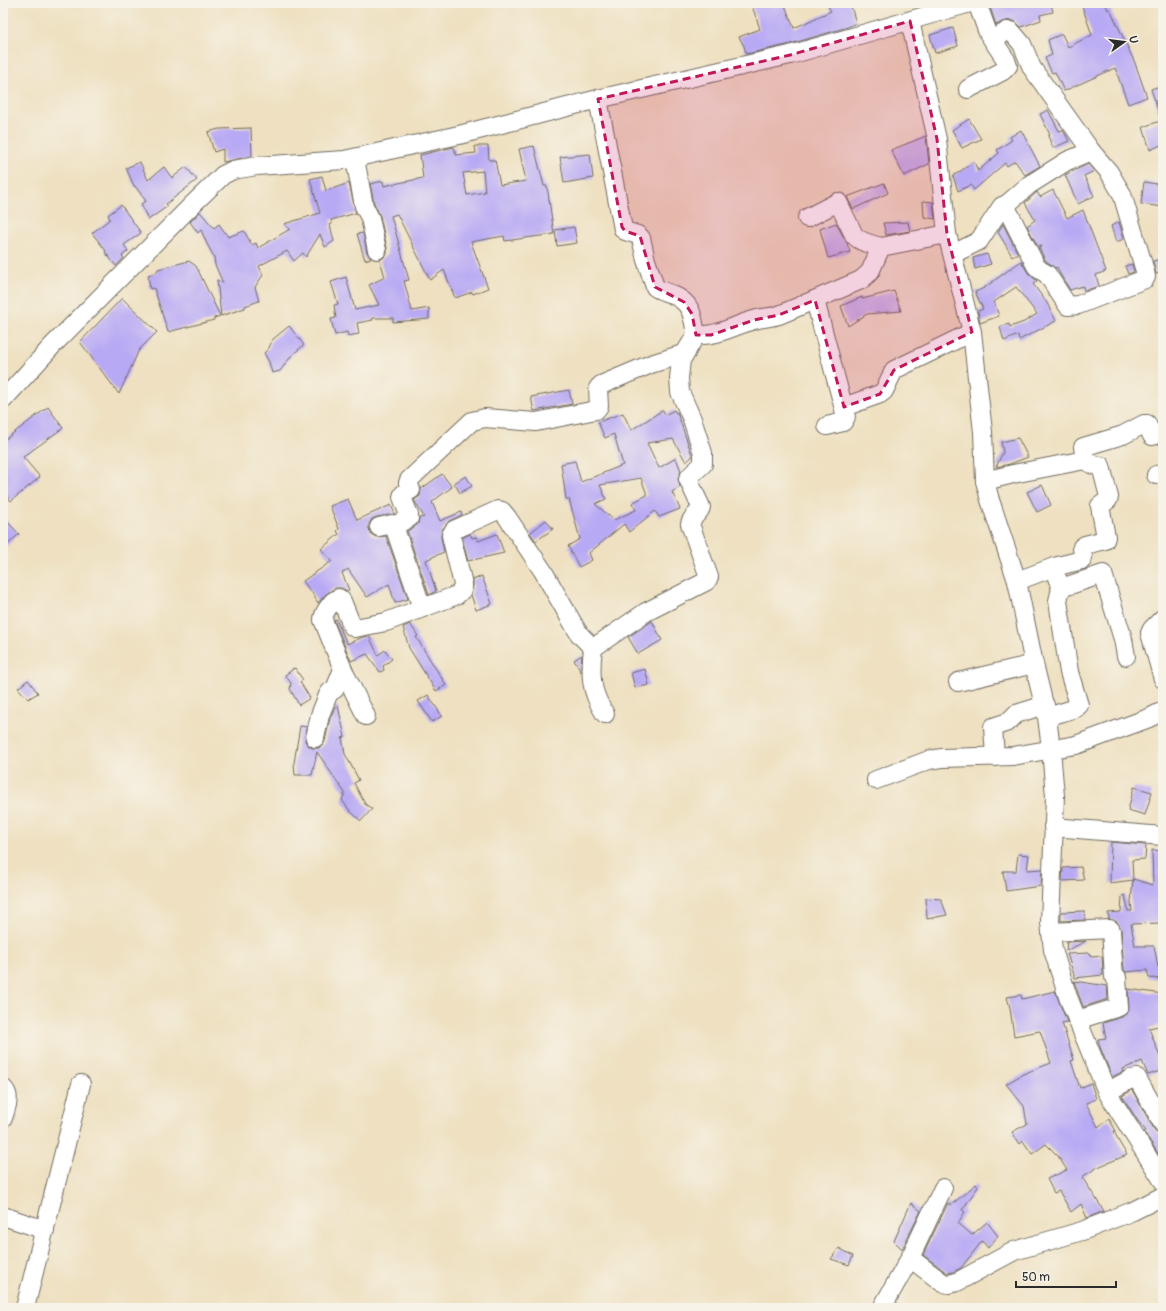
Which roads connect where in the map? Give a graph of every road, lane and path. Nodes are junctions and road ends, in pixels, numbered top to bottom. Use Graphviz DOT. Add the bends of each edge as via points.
graph roads {
  1 [pos="970,3"];
  2 [pos="977,3"];
  3 [pos="910,21"];
  4 [pos="993,40"];
  5 [pos="968,89"];
  6 [pos="598,100"];
  7 [pos="1091,151"];
  8 [pos="355,159"];
  9 [pos="1006,205"];
  10 [pos="807,218"];
  11 [pos="948,234"];
  12 [pos="881,247"];
  13 [pos="377,250"];
  14 [pos="953,254"];
  15 [pos="814,300"];
  16 [pos="972,332"];
  17 [pos="696,335"];
  18 [pos="686,353"];
  19 [pos="3,400"];
  20 [pos="844,408"];
  21 [pos="827,426"];
  22 [pos="1163,433"];
  23 [pos="1084,460"];
  24 [pos="986,482"];
  25 [pos="1054,567"];
  26 [pos="1016,581"];
  27 [pos="1061,588"];
  28 [pos="422,608"];
  29 [pos="1163,618"];
  30 [pos="593,648"];
  31 [pos="1126,656"];
  32 [pos="1034,664"];
  33 [pos="344,672"];
  34 [pos="1163,679"];
  35 [pos="958,682"];
  36 [pos="1046,711"];
  37 [pos="1163,711"];
  38 [pos="605,714"];
  39 [pos="366,716"];
  40 [pos="315,738"];
  41 [pos="1051,749"];
  42 [pos="995,757"];
  43 [pos="876,780"];
  44 [pos="1053,828"];
  45 [pos="1163,836"];
  46 [pos="1051,932"];
  47 [pos="1077,1020"];
  48 [pos="81,1084"];
  49 [pos="3,1088"];
  50 [pos="1107,1092"];
  51 [pos="3,1118"];
  52 [pos="1163,1124"];
  53 [pos="1163,1181"];
  54 [pos="943,1188"];
  55 [pos="1163,1196"];
  56 [pos="3,1216"];
  57 [pos="45,1230"];
  58 [pos="910,1258"];
  59 [pos="25,1308"];
  60 [pos="882,1308"];
  1 -- 3 [label="street"];
  2 -- 4 [label="street"];
  3 -- 6 [label="street" via="790,55"];
  3 -- 11 [label="street" via="936,140"];
  4 -- 5 [label="street" via="1008,66"];
  4 -- 7 [label="street" via="1008,30 1011,31 1022,44 1032,68"];
  6 -- 8 [label="street"];
  6 -- 17 [label="street" via="623,229 641,238 655,287 680,298 689,307"];
  7 -- 9 [label="street" via="1067,161 1029,185"];
  7 -- 9 [label="street" via="1122,194 1145,271 1145,279 1078,305 1068,306 1047,274 1036,266"];
  8 -- 13 [label="street" via="364,206 370,218"];
  8 -- 19 [label="street" via="248,167 223,175 53,345"];
  9 -- 14 [label="street" via="1002,206 979,241"];
  10 -- 12 [label="street" via="838,202 854,235 860,241"];
  11 -- 12 [label="street"];
  11 -- 14 [label="street"];
  12 -- 15 [label="street" via="874,265 861,280"];
  14 -- 16 [label="street"];
  15 -- 17 [label="street" via="780,316 754,320 711,335"];
  15 -- 20 [label="street"];
  16 -- 20 [label="street" via="894,370 884,391"];
  16 -- 24 [label="street"];
  17 -- 18 [label="street"];
  18 -- 28 [label="street" via="651,364 602,385 598,388 599,406 596,410 536,422 485,418 472,421 408,480 411,490 402,497 409,518 386,526"];
  18 -- 30 [label="street" via="679,369 680,392 704,456 703,464 688,479 701,507 690,520 690,524 708,579 646,612"];
  20 -- 21 [label="street" via="845,420"];
  22 -- 23 [label="street" via="1152,436 1147,424 1144,424 1123,435 1083,447"];
  23 -- 24 [label="street"];
  23 -- 25 [label="street" via="1101,466 1109,497 1100,506 1106,537 1105,540 1082,547 1082,560"];
  24 -- 26 [label="street"];
  25 -- 26 [label="street"];
  25 -- 27 [label="street"];
  26 -- 32 [label="street"];
  27 -- 31 [label="street" via="1103,574"];
  27 -- 36 [label="street" via="1058,601 1068,665 1079,705 1076,708"];
  28 -- 30 [label="street" via="457,594 462,589 463,581 452,540 453,532 498,510 502,511 543,571 580,635"];
  28 -- 33 [label="street" via="386,622 354,628 340,598 335,600 324,614 323,620"];
  29 -- 34 [label="street" via="1150,633"];
  30 -- 38 [label="street" via="592,685"];
  32 -- 35 [label="street"];
  32 -- 36 [label="street"];
  33 -- 39 [label="street"];
  33 -- 40 [label="street" via="335,689 328,695"];
  36 -- 41 [label="street"];
  36 -- 42 [label="street" via="1016,714 1008,722 993,727"];
  37 -- 41 [label="street" via="1076,745"];
  41 -- 42 [label="street"];
  41 -- 44 [label="street"];
  42 -- 43 [label="street" via="928,760"];
  44 -- 45 [label="street"];
  44 -- 46 [label="street"];
  46 -- 47 [label="street" via="1053,950"];
  46 -- 47 [label="street" via="1111,930 1119,1007"];
  47 -- 50 [label="street"];
  48 -- 57 [label="street"];
  49 -- 51 [label="street" via="8,1095 8,1102"];
  50 -- 52 [label="street" via="1137,1078"];
  50 -- 53 [label="street"];
  54 -- 58 [label="street"];
  55 -- 58 [label="street" via="1082,1231 1014,1251 949,1284"];
  56 -- 57 [label="street"];
  57 -- 59 [label="street"];
  58 -- 60 [label="street"];
}
